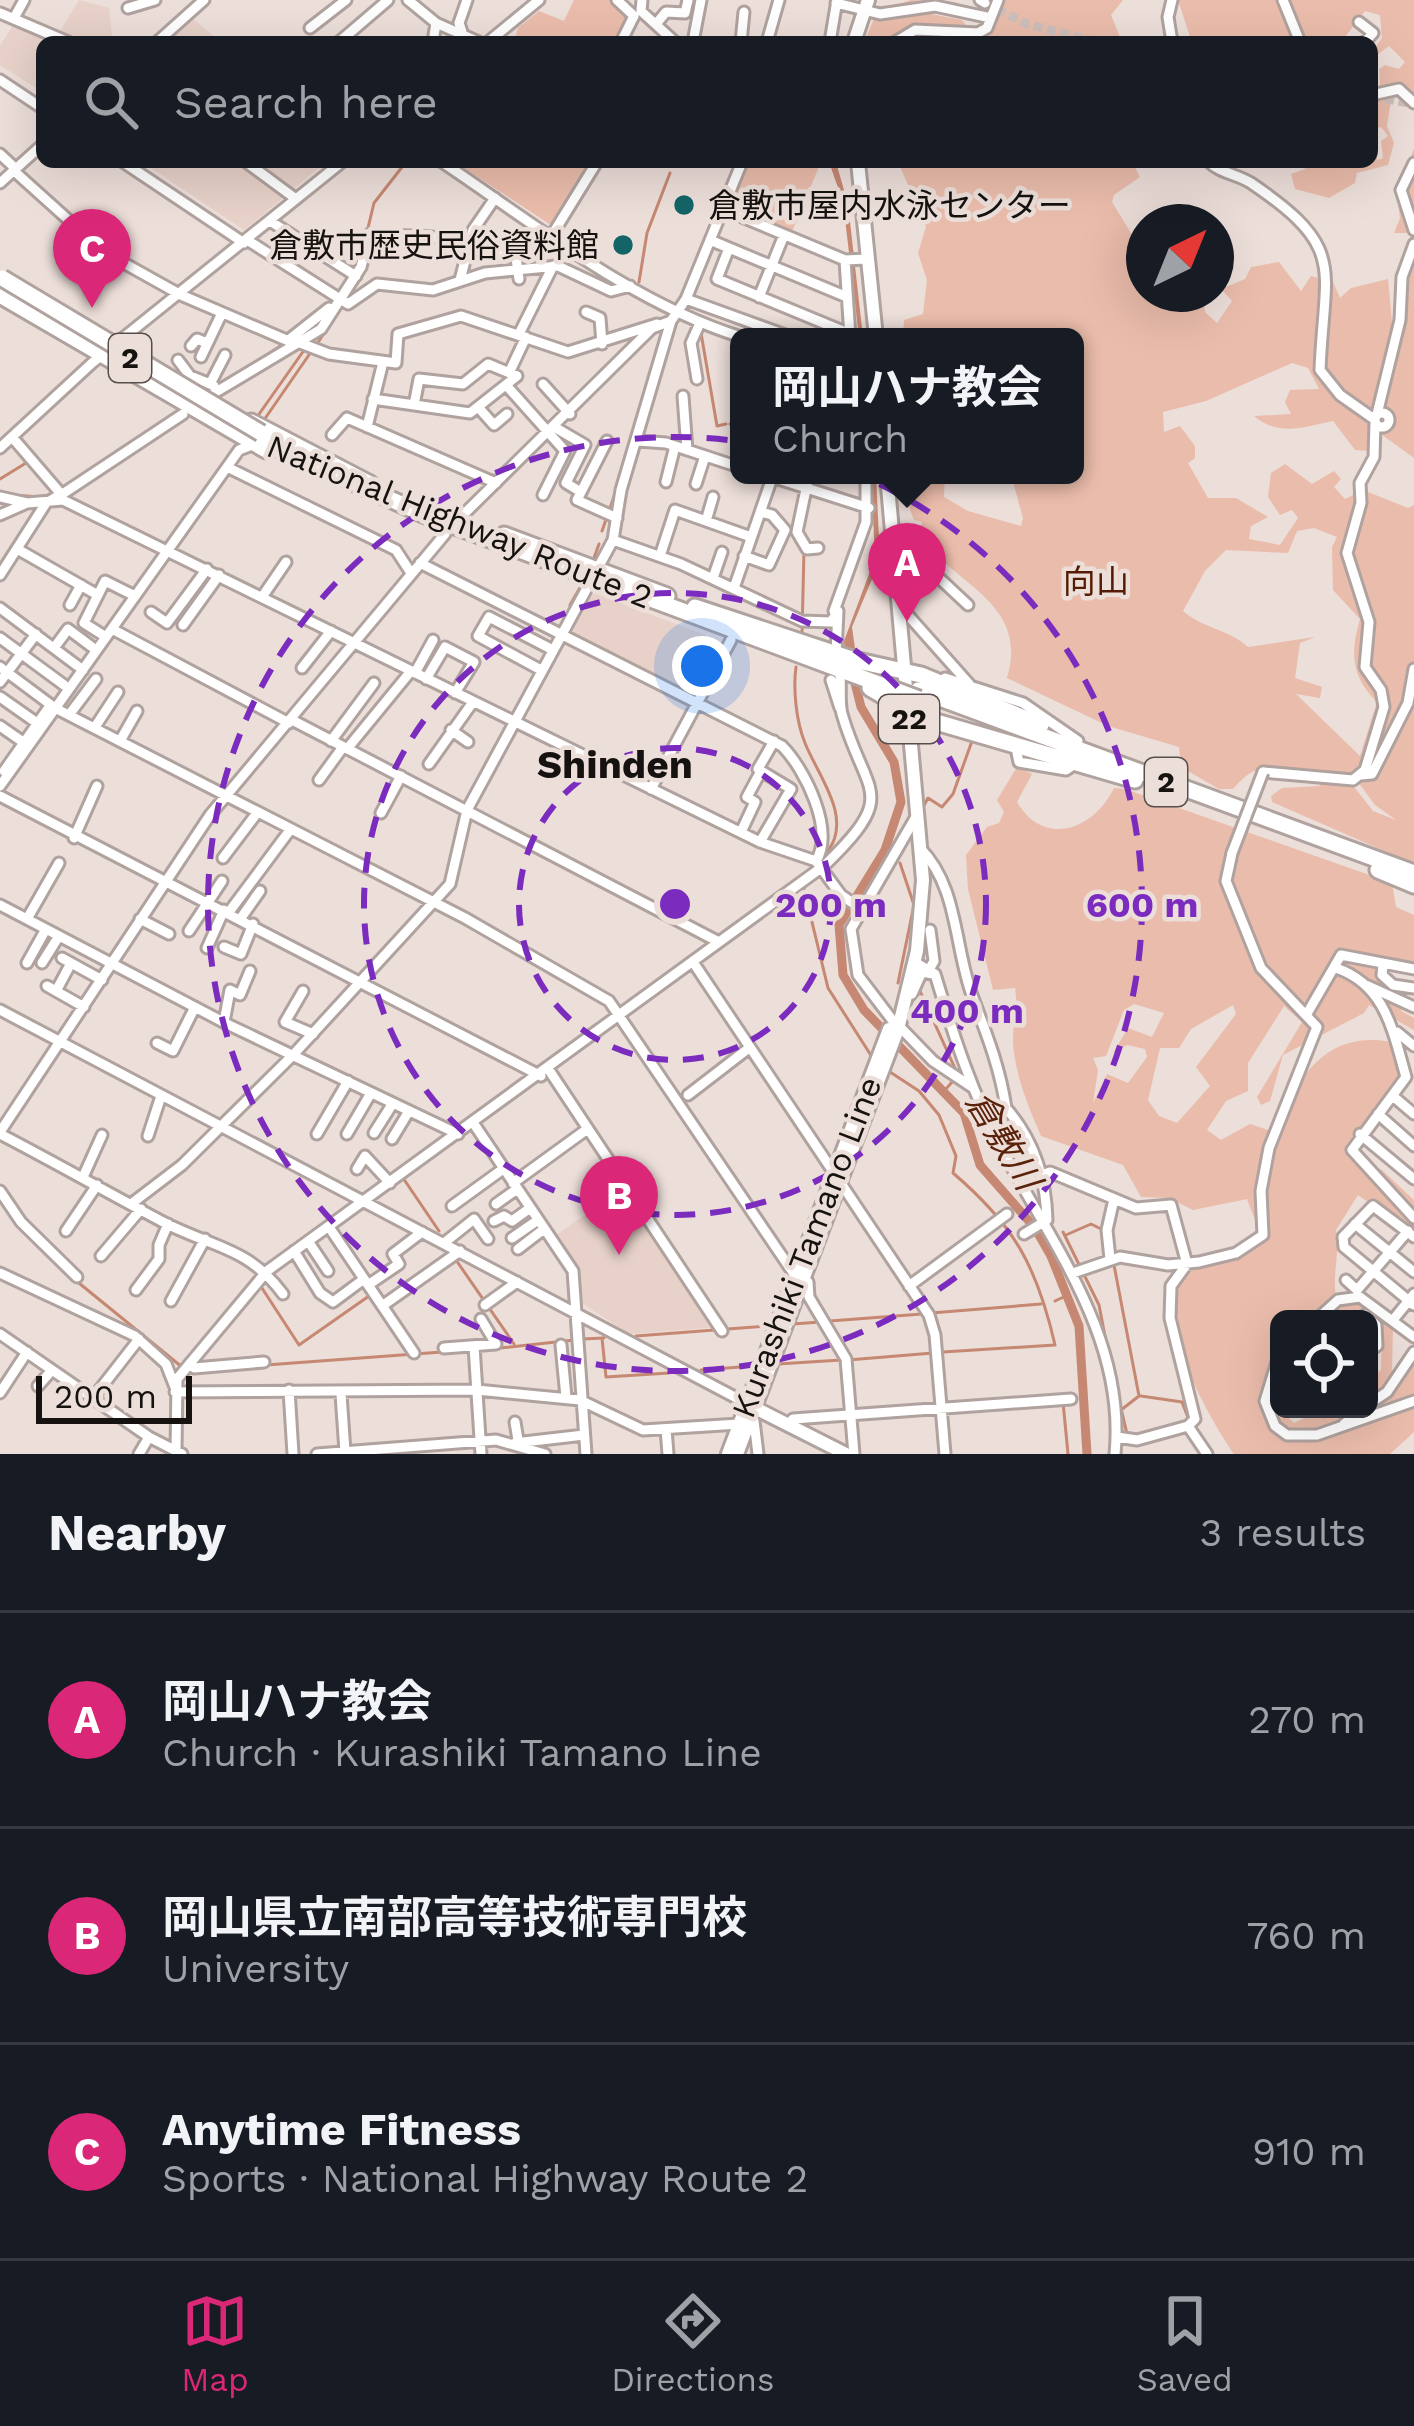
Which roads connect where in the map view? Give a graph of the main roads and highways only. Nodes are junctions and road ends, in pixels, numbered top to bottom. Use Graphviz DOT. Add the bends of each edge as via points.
graph roads {
  1 [pos="866,5"];
  2 [pos="856,36"];
  3 [pos="858,168"];
  4 [pos="0,276"];
  5 [pos="0,292"];
  6 [pos="873,328"];
  7 [pos="258,439"];
  8 [pos="370,484"];
  9 [pos="888,484"];
  10 [pos="594,574"];
  11 [pos="846,668"];
  12 [pos="898,680"];
  13 [pos="916,700"];
  14 [pos="1154,781"];
  15 [pos="1414,873"];
  16 [pos="1414,885"];
  17 [pos="749,1414"];
  18 [pos="728,1454"];
  19 [pos="737,1454"];
  20 [pos="850,1454"];
  1 -- 2 [label="main road"];
  3 -- 6 [label="main road" via="854,260"];
  4 -- 7 [label="highway, National Highway Route 2 / 2, bridge"];
  4 -- 8 [label="highway"];
  5 -- 7 [label="highway, National Highway Route 2 / 2, bridge"];
  5 -- 7 [label="highway"];
  7 -- 8 [label="highway, National Highway Route 2 / 2"];
  7 -- 10 [label="highway, National Highway Route 2 / 2" via="423,514"];
  8 -- 10 [label="highway, National Highway Route 2 / 2"];
  9 -- 12 [label="main road, 22"];
  10 -- 11 [label="highway, National Highway Route 2 / 2" via="696,612 727,634"];
  11 -- 12 [label="highway, 2"];
  11 -- 13 [label="highway, 2"];
  12 -- 13 [label="highway, 2, bridge"];
  12 -- 14 [label="highway, 2" via="1078,741"];
  13 -- 14 [label="highway, 2"];
  13 -- 14 [label="highway, 2" via="1076,764"];
  13 -- 17 [label="main road, Kurashiki Tamano Line / 22" via="923,904 913,968"];
  14 -- 15 [label="highway, 2"];
  14 -- 16 [label="highway, 2"];
  17 -- 18 [label="main road, Kurashiki Tamano Line / 22"];
  17 -- 19 [label="main road, Kurashiki Tamano Line / 22"];
  17 -- 20 [label="main road"];
}
